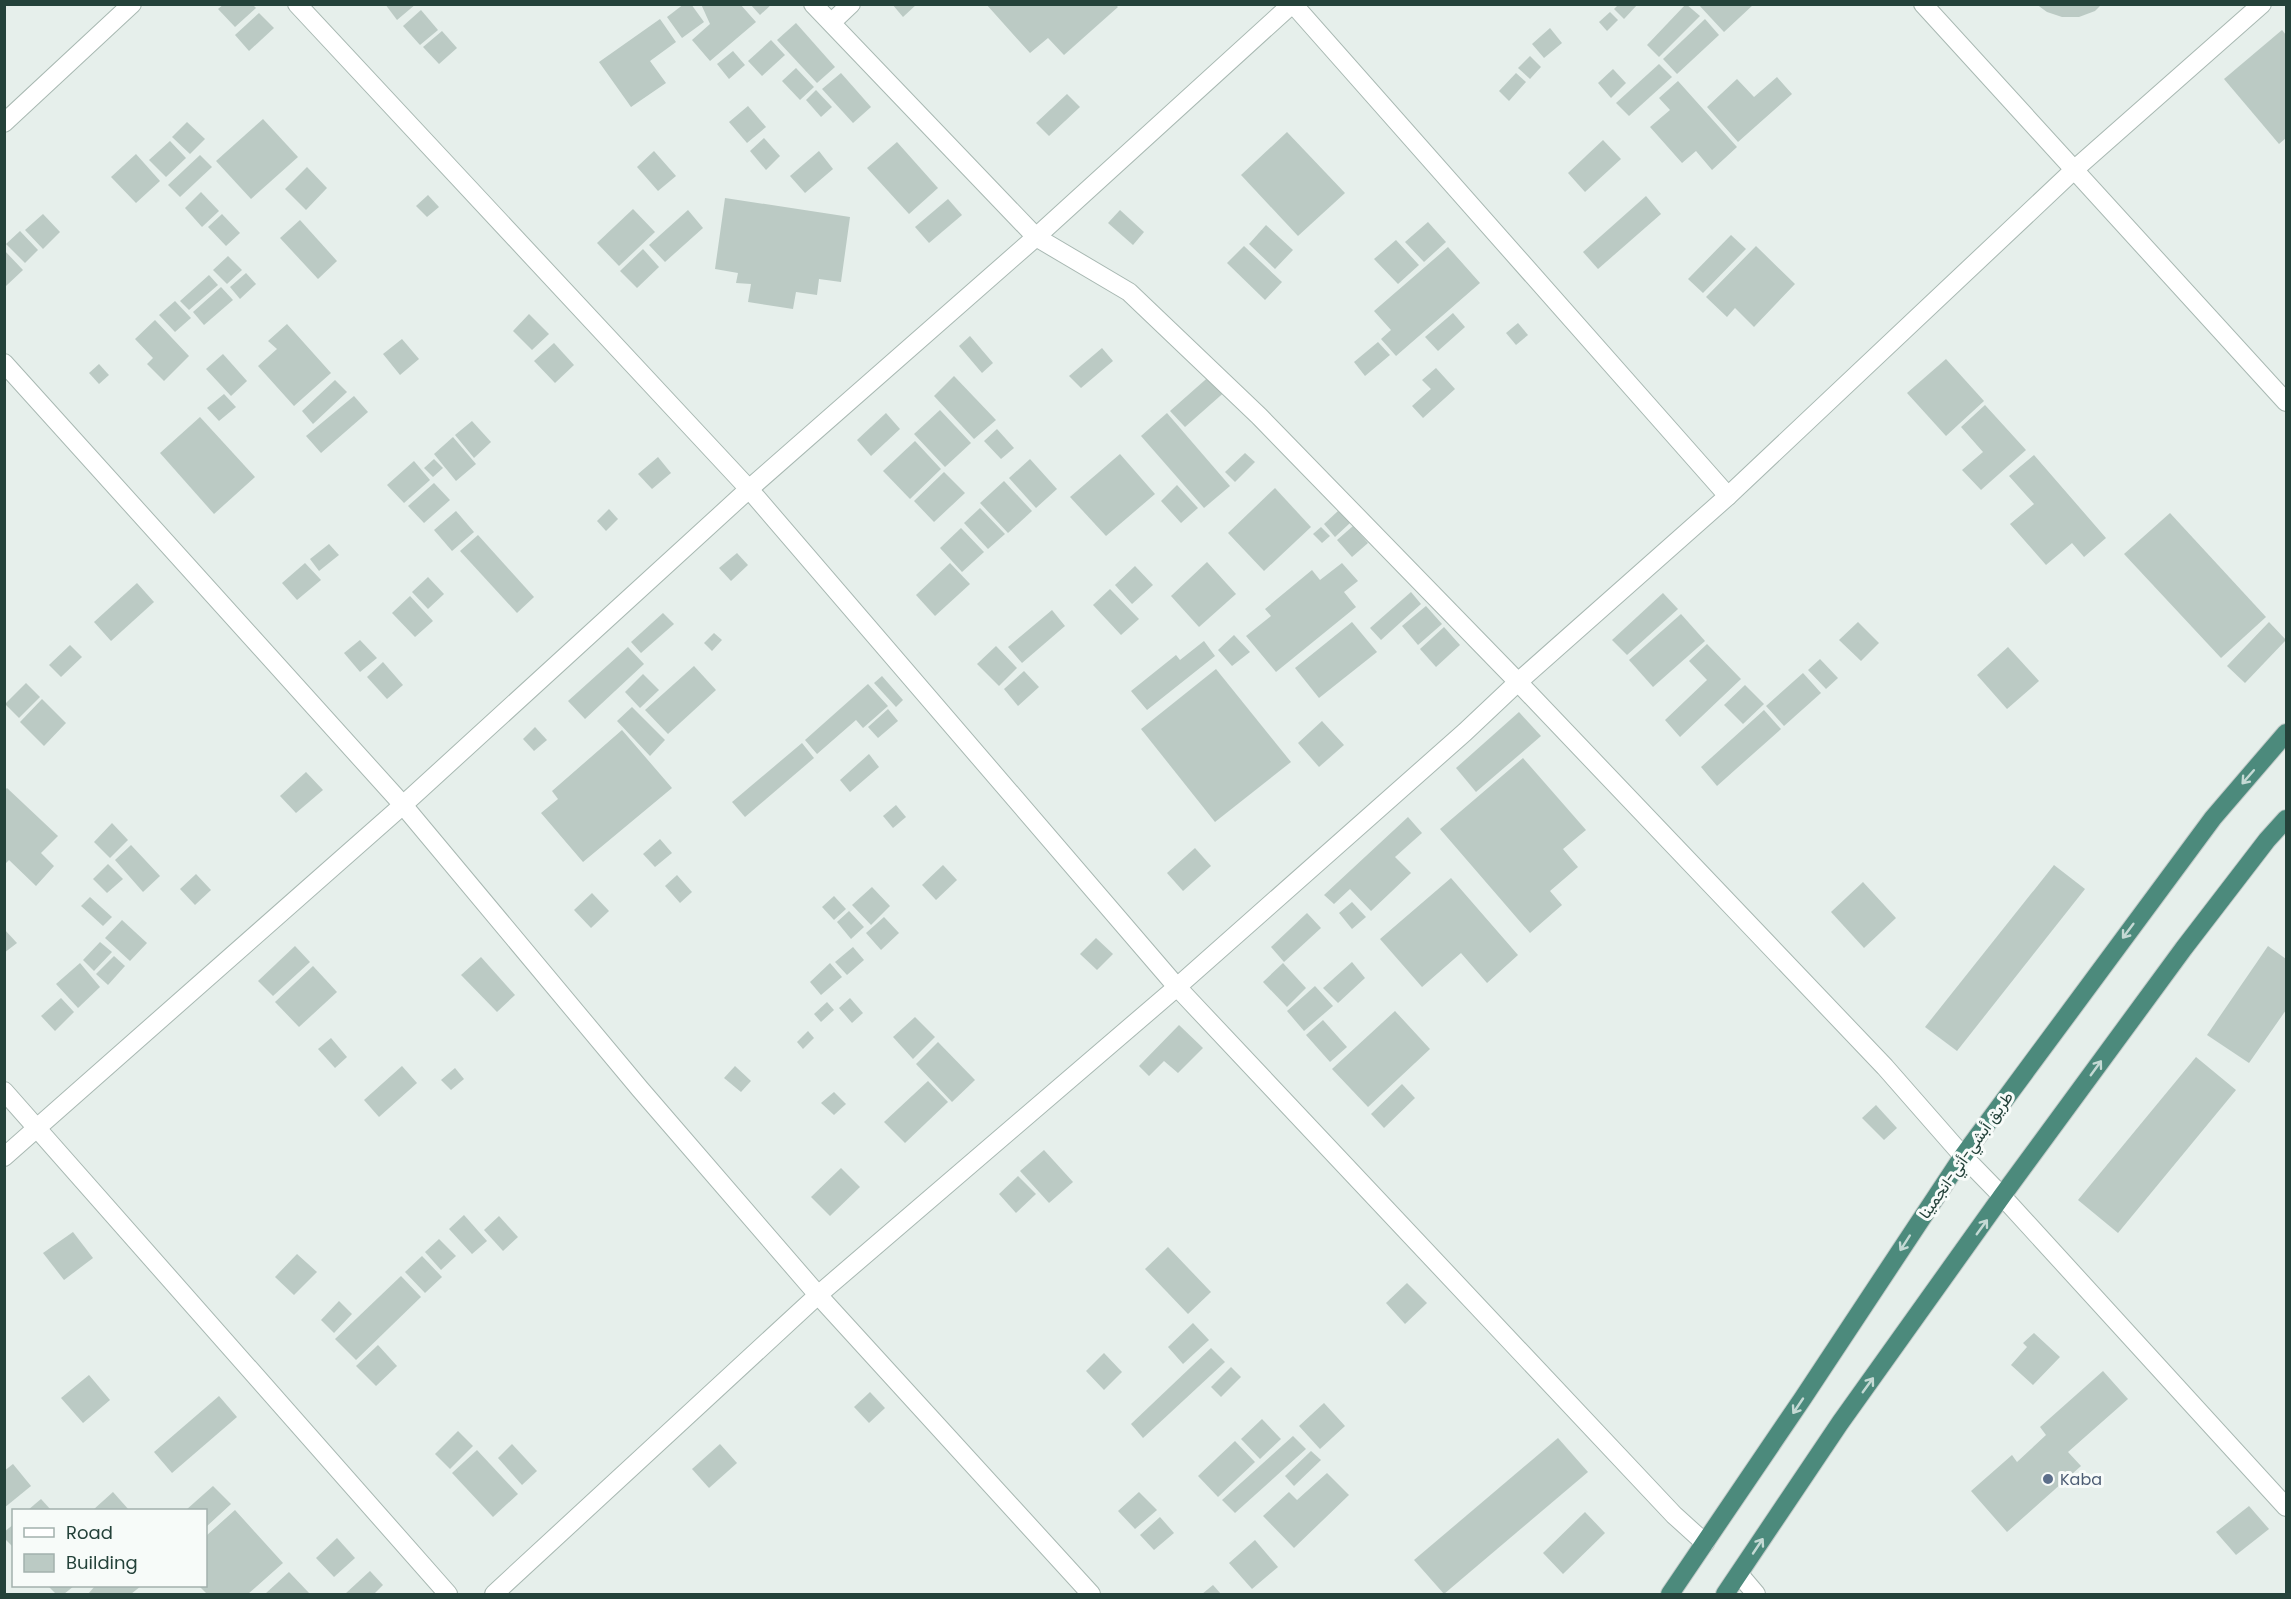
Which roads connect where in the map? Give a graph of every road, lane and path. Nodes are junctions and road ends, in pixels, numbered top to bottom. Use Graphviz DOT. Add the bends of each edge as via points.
graph roads {
  1 [pos="132,4"];
  2 [pos="297,4"];
  3 [pos="813,4"];
  4 [pos="851,4"];
  5 [pos="1292,4"];
  6 [pos="1923,4"];
  7 [pos="2262,4"];
  8 [pos="832,22"];
  9 [pos="4,123"];
  10 [pos="2074,169"];
  11 [pos="1036,237"];
  12 [pos="4,363"];
  13 [pos="2286,402"];
  14 [pos="749,489"];
  15 [pos="1728,495"];
  16 [pos="1518,682"];
  17 [pos="2286,733"];
  18 [pos="403,806"];
  19 [pos="2286,819"];
  20 [pos="1177,987"];
  21 [pos="4,1091"];
  22 [pos="38,1127"];
  23 [pos="1963,1156"];
  24 [pos="4,1157"];
  25 [pos="2002,1196"];
  26 [pos="818,1295"];
  27 [pos="2286,1507"];
  28 [pos="1705,1543"];
  29 [pos="1739,1574"];
  30 [pos="448,1594"];
  31 [pos="494,1594"];
  32 [pos="1091,1594"];
  33 [pos="1670,1594"];
  34 [pos="1725,1594"];
  35 [pos="1756,1594"];
  1 -- 9 [label="street"];
  2 -- 14 [label="street"];
  3 -- 8 [label="street"];
  4 -- 8 [label="street"];
  5 -- 11 [label="street"];
  5 -- 15 [label="street"];
  6 -- 10 [label="street"];
  7 -- 10 [label="street"];
  8 -- 11 [label="street"];
  10 -- 13 [label="street"];
  10 -- 15 [label="street"];
  11 -- 14 [label="street"];
  11 -- 16 [label="street" via="1129,292 1154,314"];
  12 -- 18 [label="street"];
  14 -- 18 [label="street"];
  14 -- 20 [label="street"];
  15 -- 16 [label="street"];
  16 -- 20 [label="street"];
  16 -- 23 [label="street" via="1886,1066"];
  17 -- 23 [label="highway, طريق أبشي-أتي-انجمينا, one-way" via="2213,818"];
  18 -- 22 [label="street"];
  18 -- 26 [label="street"];
  25 -- 19 [label="highway, one-way" via="2184,948"];
  20 -- 26 [label="street"];
  20 -- 28 [label="street" via="1674,1515"];
  21 -- 22 [label="street"];
  22 -- 24 [label="street"];
  22 -- 30 [label="street"];
  23 -- 25 [label="street"];
  23 -- 28 [label="highway, طريق أبشي-أتي-انجمينا, one-way"];
  25 -- 27 [label="street"];
  29 -- 25 [label="highway, one-way" via="1840,1423"];
  26 -- 31 [label="street"];
  26 -- 32 [label="street"];
  28 -- 33 [label="highway, طريق أبشي-أتي-انجمينا"];
  29 -- 34 [label="highway"];
  29 -- 35 [label="street"];
}
